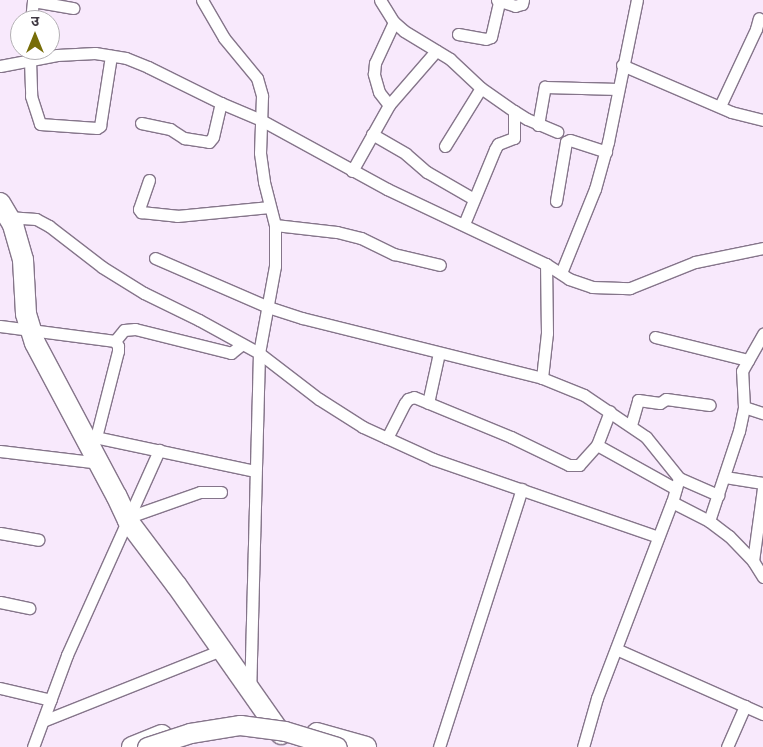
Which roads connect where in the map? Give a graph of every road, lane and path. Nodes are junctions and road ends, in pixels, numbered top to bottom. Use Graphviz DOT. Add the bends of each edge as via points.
graph roads {
  1 [pos="32,0"];
  2 [pos="202,0"];
  3 [pos="380,0"];
  4 [pos="498,0"];
  5 [pos="523,0"];
  6 [pos="637,0"];
  7 [pos="73,8"];
  8 [pos="759,18"];
  9 [pos="394,22"];
  10 [pos="458,34"];
  11 [pos="436,51"];
  12 [pos="60,55"];
  13 [pos="111,56"];
  14 [pos="22,60"];
  15 [pos="33,60"];
  16 [pos="622,65"];
  17 [pos="0,66"];
  18 [pos="481,88"];
  19 [pos="618,89"];
  20 [pos="221,103"];
  21 [pos="389,104"];
  22 [pos="720,106"];
  23 [pos="514,111"];
  24 [pos="261,120"];
  25 [pos="763,120"];
  26 [pos="141,124"];
  27 [pos="538,124"];
  28 [pos="557,132"];
  29 [pos="372,134"];
  30 [pos="445,146"];
  31 [pos="606,152"];
  32 [pos="352,171"];
  33 [pos="149,180"];
  34 [pos="474,199"];
  35 [pos="556,201"];
  36 [pos="270,207"];
  37 [pos="4,210"];
  38 [pos="464,224"];
  39 [pos="275,225"];
  40 [pos="763,248"];
  41 [pos="155,258"];
  42 [pos="546,264"];
  43 [pos="440,266"];
  44 [pos="561,274"];
  45 [pos="268,307"];
  46 [pos="0,326"];
  47 [pos="31,330"];
  48 [pos="763,334"];
  49 [pos="655,337"];
  50 [pos="115,341"];
  51 [pos="242,344"];
  52 [pos="259,353"];
  53 [pos="439,353"];
  54 [pos="748,360"];
  55 [pos="542,378"];
  56 [pos="428,403"];
  57 [pos="710,405"];
  58 [pos="744,407"];
  59 [pos="610,411"];
  60 [pos="763,413"];
  61 [pos="630,425"];
  62 [pos="90,436"];
  63 [pos="388,438"];
  64 [pos="597,444"];
  65 [pos="159,450"];
  66 [pos="0,451"];
  67 [pos="100,464"];
  68 [pos="254,470"];
  69 [pos="725,476"];
  70 [pos="679,478"];
  71 [pos="763,484"];
  72 [pos="763,488"];
  73 [pos="522,489"];
  74 [pos="676,490"];
  75 [pos="221,492"];
  76 [pos="718,495"];
  77 [pos="672,502"];
  78 [pos="128,519"];
  79 [pos="709,521"];
  80 [pos="0,533"];
  81 [pos="658,537"];
  82 [pos="38,540"];
  83 [pos="753,561"];
  84 [pos="763,577"];
  85 [pos="0,602"];
  86 [pos="29,608"];
  87 [pos="616,649"];
  88 [pos="221,650"];
  89 [pos="0,688"];
  90 [pos="250,690"];
  91 [pos="51,700"];
  92 [pos="745,706"];
  93 [pos="763,714"];
  94 [pos="43,722"];
  95 [pos="276,727"];
  96 [pos="33,747"];
  97 [pos="132,747"];
  98 [pos="147,747"];
  99 [pos="168,747"];
  100 [pos="327,747"];
  101 [pos="337,747"];
  102 [pos="366,747"];
  103 [pos="439,747"];
  104 [pos="583,747"];
  105 [pos="727,747"];
  1 -- 7 [label="street"];
  2 -- 24 [label="street" via="224,38 257,78 262,96"];
  3 -- 9 [label="street"];
  4 -- 5 [label="street" via="519,6"];
  4 -- 10 [label="street" via="491,37"];
  6 -- 16 [label="street"];
  8 -- 22 [label="street"];
  9 -- 11 [label="street"];
  9 -- 21 [label="street" via="374,74 379,92"];
  11 -- 18 [label="street" via="450,59"];
  11 -- 21 [label="street"];
  12 -- 13 [label="street" via="95,53"];
  13 -- 15 [label="street" via="100,126 97,128 40,124 31,96"];
  13 -- 20 [label="street" via="148,67"];
  14 -- 17 [label="street"];
  16 -- 19 [label="street"];
  16 -- 22 [label="street"];
  18 -- 23 [label="street"];
  18 -- 30 [label="street"];
  19 -- 27 [label="street" via="546,87"];
  19 -- 31 [label="street"];
  20 -- 24 [label="street"];
  20 -- 26 [label="street" via="209,142 184,138 170,129"];
  21 -- 29 [label="street"];
  22 -- 25 [label="street"];
  23 -- 27 [label="street"];
  23 -- 34 [label="street" via="514,138 498,144"];
  24 -- 32 [label="street"];
  24 -- 36 [label="street" via="260,153"];
  27 -- 28 [label="street"];
  29 -- 32 [label="street"];
  29 -- 34 [label="street"];
  31 -- 35 [label="street" via="570,140 566,142"];
  31 -- 44 [label="street"];
  32 -- 38 [label="street"];
  33 -- 36 [label="street" via="139,209 141,212 177,216"];
  34 -- 38 [label="street"];
  36 -- 39 [label="street"];
  37 -- 47 [label="highway" via="23,260 26,314"];
  37 -- 51 [label="street" via="49,226 102,267 144,293"];
  38 -- 42 [label="street"];
  39 -- 43 [label="street" via="337,232 361,238 394,254"];
  39 -- 45 [label="street" via="275,266"];
  40 -- 44 [label="street" via="695,262 630,288 592,287"];
  41 -- 45 [label="street"];
  42 -- 44 [label="street"];
  42 -- 55 [label="street" via="547,333"];
  45 -- 52 [label="street"];
  45 -- 53 [label="street"];
  46 -- 47 [label="street"];
  47 -- 50 [label="street"];
  47 -- 62 [label="highway" via="34,343"];
  48 -- 54 [label="street"];
  49 -- 54 [label="street"];
  50 -- 51 [label="street" via="124,330 135,329 231,353"];
  50 -- 62 [label="street" via="118,351"];
  51 -- 52 [label="street"];
  52 -- 63 [label="street" via="319,399 362,427"];
  52 -- 68 [label="street"];
  53 -- 55 [label="street"];
  53 -- 56 [label="street"];
  54 -- 58 [label="street" via="742,378"];
  55 -- 59 [label="street" via="577,391"];
  56 -- 63 [label="street" via="414,397 408,399"];
  56 -- 64 [label="street" via="569,465 581,464"];
  57 -- 61 [label="street" via="666,399 660,403 638,400"];
  58 -- 60 [label="street"];
  58 -- 69 [label="street"];
  59 -- 61 [label="street"];
  59 -- 64 [label="street"];
  61 -- 70 [label="street" via="648,439"];
  62 -- 65 [label="street"];
  62 -- 67 [label="highway"];
  63 -- 73 [label="street" via="433,459"];
  64 -- 74 [label="street"];
  65 -- 68 [label="street"];
  65 -- 78 [label="street"];
  66 -- 67 [label="street"];
  67 -- 78 [label="highway"];
  68 -- 90 [label="street"];
  69 -- 71 [label="street"];
  69 -- 76 [label="street"];
  70 -- 74 [label="street"];
  70 -- 76 [label="street"];
  72 -- 83 [label="street"];
  73 -- 81 [label="street"];
  73 -- 103 [label="street"];
  74 -- 77 [label="street"];
  75 -- 78 [label="street" via="200,492"];
  76 -- 79 [label="street"];
  77 -- 79 [label="street"];
  77 -- 81 [label="street"];
  78 -- 88 [label="highway"];
  78 -- 91 [label="street" via="67,655"];
  79 -- 83 [label="street"];
  80 -- 82 [label="street"];
  81 -- 87 [label="street"];
  83 -- 84 [label="street"];
  85 -- 86 [label="street"];
  87 -- 92 [label="street"];
  87 -- 104 [label="street"];
  88 -- 90 [label="highway"];
  88 -- 94 [label="street"];
  89 -- 91 [label="street"];
  90 -- 95 [label="highway"];
  91 -- 94 [label="street"];
  92 -- 93 [label="street"];
  92 -- 105 [label="street"];
  94 -- 96 [label="street"];
  95 -- 97 [label="highway" via="228,718 198,722"];
  95 -- 99 [label="highway" via="202,734"];
  95 -- 100 [label="highway"];
  95 -- 102 [label="highway"];
  98 -- 101 [label="main road, bridge" via="190,733 240,725 285,731"];
}
